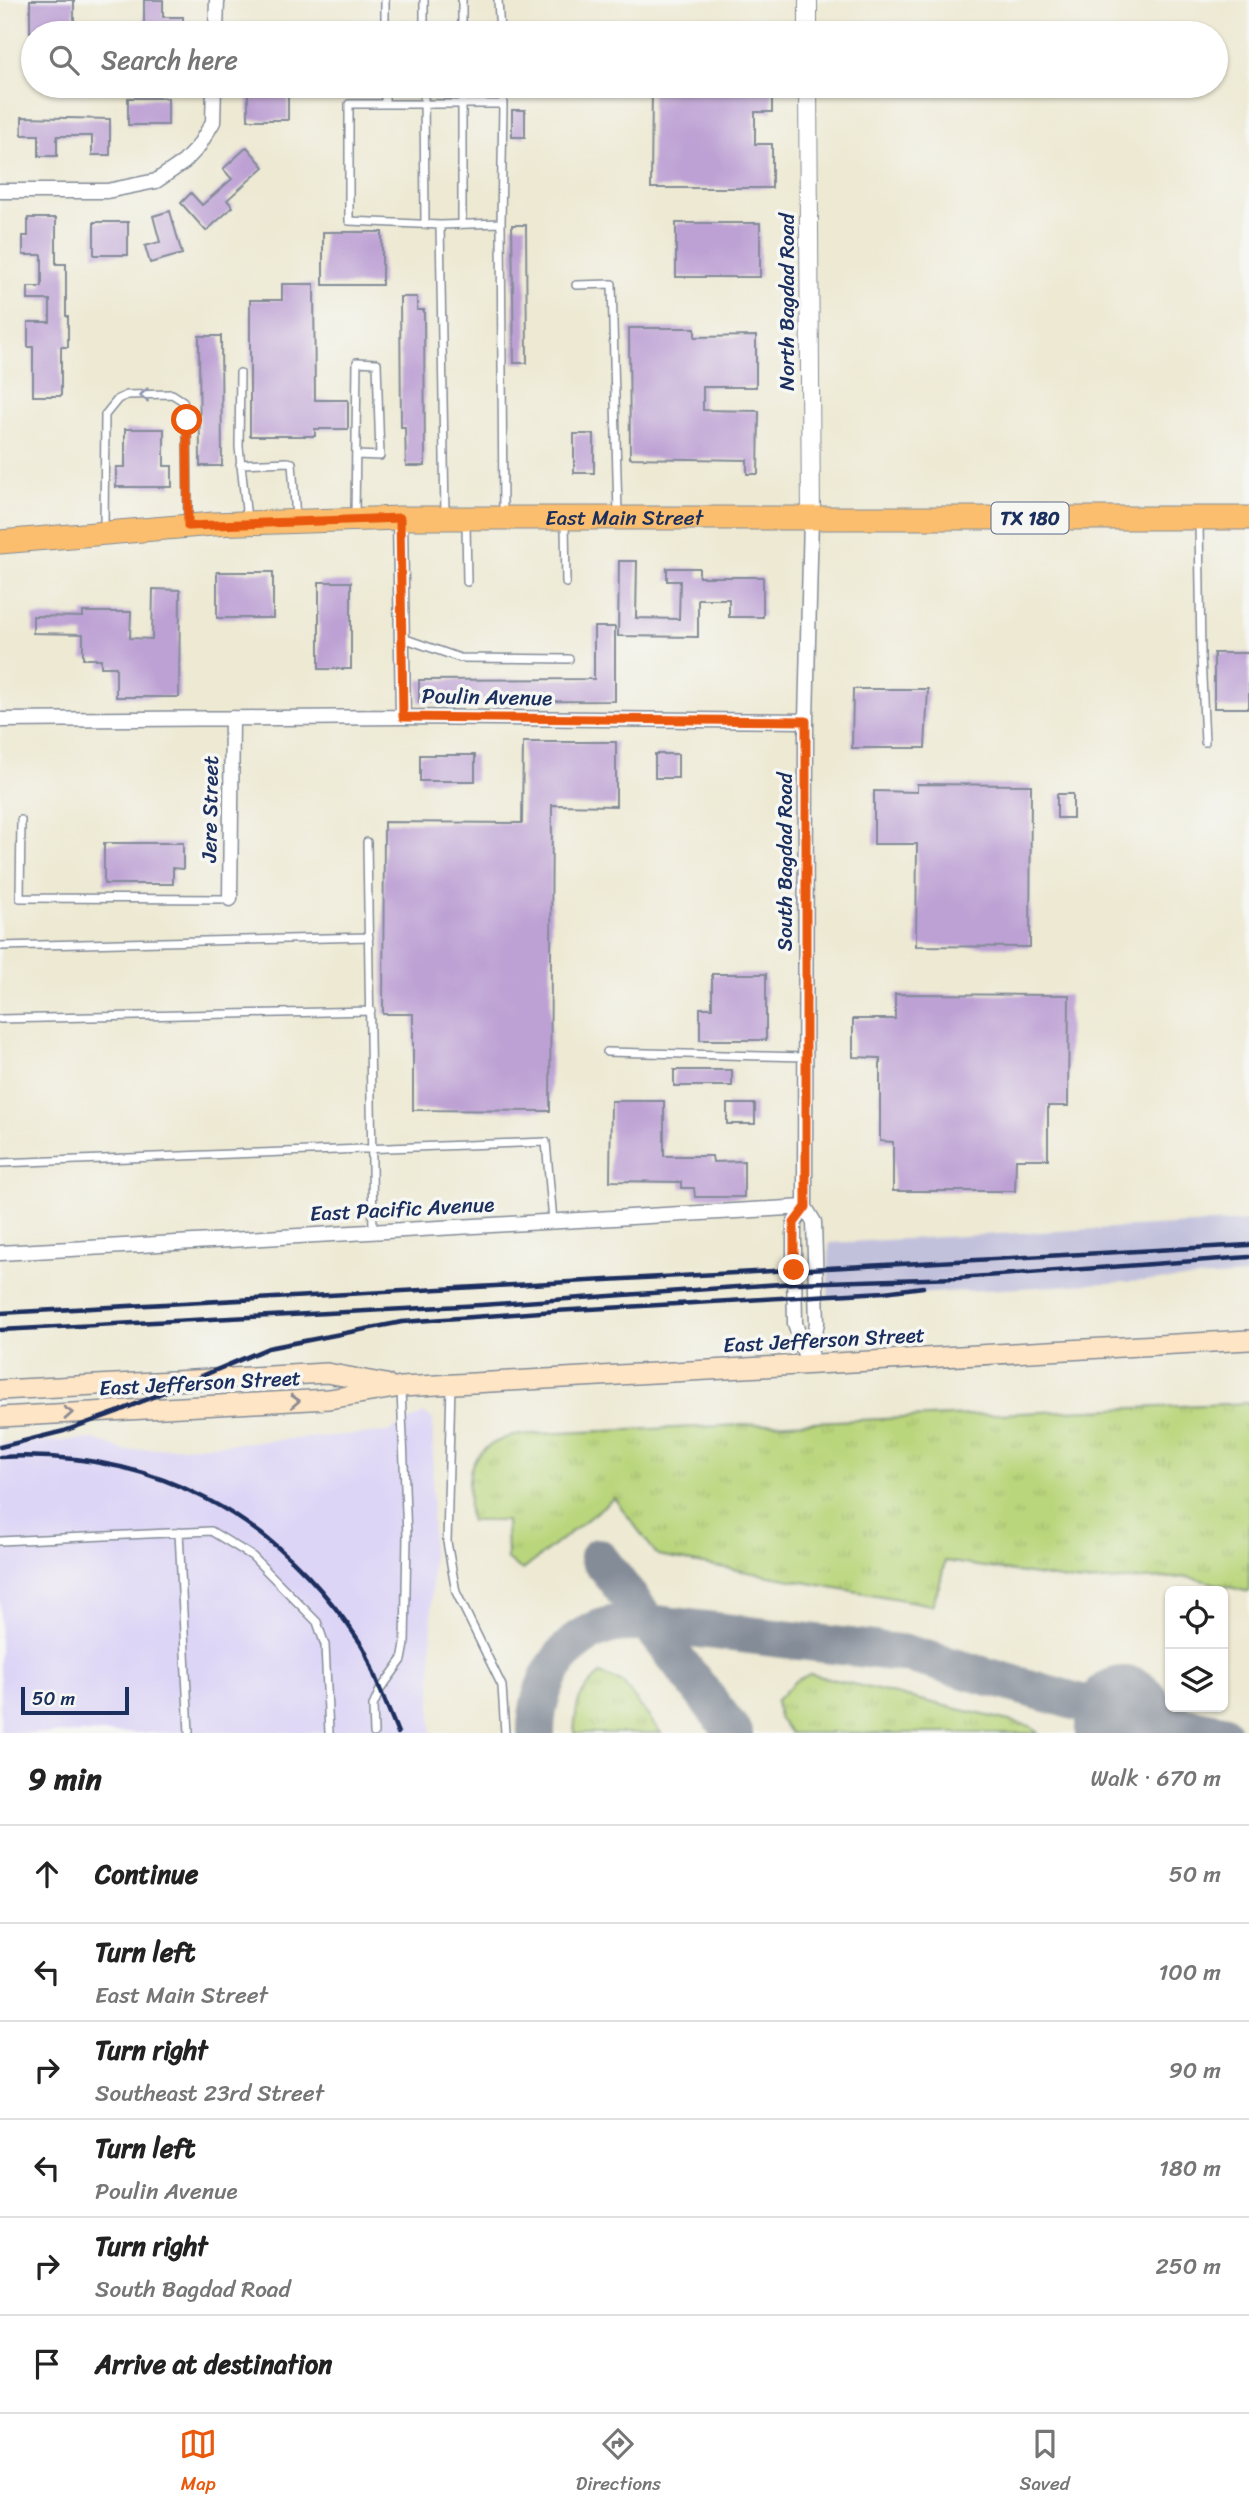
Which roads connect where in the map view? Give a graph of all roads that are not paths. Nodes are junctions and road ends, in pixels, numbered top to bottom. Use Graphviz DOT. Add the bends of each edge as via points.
graph roads {
  1 [pos="217,0"];
  2 [pos="384,0"];
  3 [pos="424,0"];
  4 [pos="462,0"];
  5 [pos="498,0"];
  6 [pos="808,0"];
  7 [pos="216,21"];
  8 [pos="385,21"];
  9 [pos="424,21"];
  10 [pos="462,21"];
  11 [pos="499,21"];
  12 [pos="808,21"];
  13 [pos="214,98"];
  14 [pos="386,98"];
  15 [pos="424,98"];
  16 [pos="462,98"];
  17 [pos="503,98"];
  18 [pos="808,98"];
  19 [pos="386,104"];
  20 [pos="424,104"];
  21 [pos="462,104"];
  22 [pos="503,104"];
  23 [pos="0,191"];
  24 [pos="501,223"];
  25 [pos="425,224"];
  26 [pos="462,224"];
  27 [pos="440,225"];
  28 [pos="576,285"];
  29 [pos="240,373"];
  30 [pos="356,455"];
  31 [pos="240,464"];
  32 [pos="400,518"];
  33 [pos="455,518"];
  34 [pos="565,518"];
  35 [pos="618,518"];
  36 [pos="811,518"];
  37 [pos="1199,518"];
  38 [pos="1249,518"];
  39 [pos="355,519"];
  40 [pos="503,519"];
  41 [pos="296,521"];
  42 [pos="247,523"];
  43 [pos="188,526"];
  44 [pos="104,532"];
  45 [pos="0,542"];
  46 [pos="467,582"];
  47 [pos="566,583"];
  48 [pos="402,638"];
  49 [pos="569,659"];
  50 [pos="403,717"];
  51 [pos="232,718"];
  52 [pos="0,720"];
  53 [pos="806,721"];
  54 [pos="1205,742"];
  55 [pos="21,820"];
  56 [pos="367,842"];
  57 [pos="230,900"];
  58 [pos="369,937"];
  59 [pos="0,946"];
  60 [pos="371,1012"];
  61 [pos="0,1020"];
  62 [pos="607,1052"];
  63 [pos="806,1057"];
  64 [pos="372,1148"];
  65 [pos="0,1163"];
  66 [pos="806,1207"];
  67 [pos="553,1222"];
  68 [pos="373,1231"];
  69 [pos="0,1253"];
  70 [pos="1249,1340"];
  71 [pos="807,1363"];
  72 [pos="451,1384"];
  73 [pos="401,1387"];
  74 [pos="0,1390"];
  75 [pos="0,1417"];
  76 [pos="178,1532"];
  77 [pos="0,1541"];
  78 [pos="189,1733"];
  79 [pos="330,1733"];
  80 [pos="374,1733"];
  81 [pos="505,1733"];
  1 -- 7 [label="street"];
  2 -- 8 [label="lane"];
  3 -- 9 [label="lane"];
  4 -- 10 [label="lane"];
  5 -- 11 [label="lane"];
  6 -- 12 [label="street"];
  13 -- 23 [label="street" via="213,122 198,147 156,181 107,191"];
  14 -- 19 [label="lane"];
  15 -- 20 [label="lane"];
  16 -- 21 [label="lane"];
  17 -- 22 [label="lane"];
  18 -- 36 [label="street, North Bagdad Road"];
  19 -- 20 [label="lane"];
  19 -- 25 [label="lane" via="349,104 349,221"];
  20 -- 21 [label="lane"];
  20 -- 25 [label="lane"];
  21 -- 22 [label="lane"];
  21 -- 26 [label="lane"];
  22 -- 24 [label="lane"];
  24 -- 26 [label="lane"];
  24 -- 40 [label="lane"];
  25 -- 27 [label="lane"];
  26 -- 27 [label="lane"];
  27 -- 33 [label="lane"];
  28 -- 35 [label="lane" via="612,284"];
  29 -- 31 [label="lane"];
  30 -- 30 [label="lane" via="357,362 377,363 380,456"];
  30 -- 39 [label="lane"];
  31 -- 41 [label="lane" via="292,463"];
  31 -- 42 [label="lane"];
  32 -- 33 [label="main road, East Main Street / TX 180"];
  32 -- 39 [label="main road, East Main Street / TX 180"];
  32 -- 48 [label="street"];
  33 -- 40 [label="main road, East Main Street / TX 180"];
  33 -- 46 [label="lane"];
  34 -- 35 [label="main road, East Main Street / TX 180"];
  34 -- 40 [label="main road, East Main Street / TX 180"];
  34 -- 47 [label="lane"];
  35 -- 36 [label="main road, East Main Street / TX 180"];
  36 -- 37 [label="main road, East Main Street / TX 180"];
  36 -- 53 [label="street, South Bagdad Road"];
  37 -- 38 [label="main road, East Main Street / TX 180"];
  37 -- 54 [label="lane"];
  39 -- 41 [label="main road, East Main Street / TX 180"];
  41 -- 42 [label="main road, East Main Street / TX 180"];
  42 -- 43 [label="main road, East Main Street / TX 180"];
  43 -- 44 [label="main road, East Main Street / TX 180"];
  43 -- 44 [label="lane, one-way" via="183,401 172,394 127,395 105,415"];
  44 -- 45 [label="main road, East Main Street / TX 180"];
  48 -- 49 [label="lane" via="460,658"];
  48 -- 50 [label="street"];
  50 -- 51 [label="street, Poulin Avenue"];
  50 -- 53 [label="street, Poulin Avenue"];
  51 -- 52 [label="street, Poulin Avenue"];
  51 -- 57 [label="street, Jere Street"];
  53 -- 63 [label="street, South Bagdad Road"];
  55 -- 57 [label="lane" via="20,898"];
  56 -- 58 [label="lane"];
  58 -- 59 [label="lane"];
  58 -- 60 [label="lane"];
  60 -- 61 [label="lane"];
  60 -- 64 [label="lane"];
  62 -- 63 [label="lane"];
  63 -- 66 [label="street, South Bagdad Road"];
  64 -- 65 [label="lane"];
  64 -- 67 [label="lane" via="547,1142"];
  64 -- 68 [label="lane"];
  66 -- 67 [label="street, East Pacific Avenue"];
  66 -- 71 [label="street, South Bagdad Road" via="814,1222 817,1322"];
  66 -- 71 [label="street, South Bagdad Road" via="794,1223 794,1270 795,1324"];
  67 -- 68 [label="street, East Pacific Avenue"];
  68 -- 69 [label="street, East Pacific Avenue"];
  70 -- 71 [label="main road, East Jefferson Street"];
  71 -- 72 [label="main road, East Jefferson Street"];
  72 -- 73 [label="main road, East Jefferson Street"];
  72 -- 81 [label="lane" via="447,1542 456,1592 502,1686"];
  73 -- 74 [label="main road, East Jefferson Street" via="327,1373"];
  75 -- 73 [label="main road, East Jefferson Street, one-way" via="329,1399"];
  73 -- 80 [label="lane" via="407,1536 405,1644 402,1660 373,1706"];
  76 -- 77 [label="lane"];
  76 -- 78 [label="lane"];
  76 -- 79 [label="lane" via="211,1531 253,1556 317,1622 325,1645"];
}
